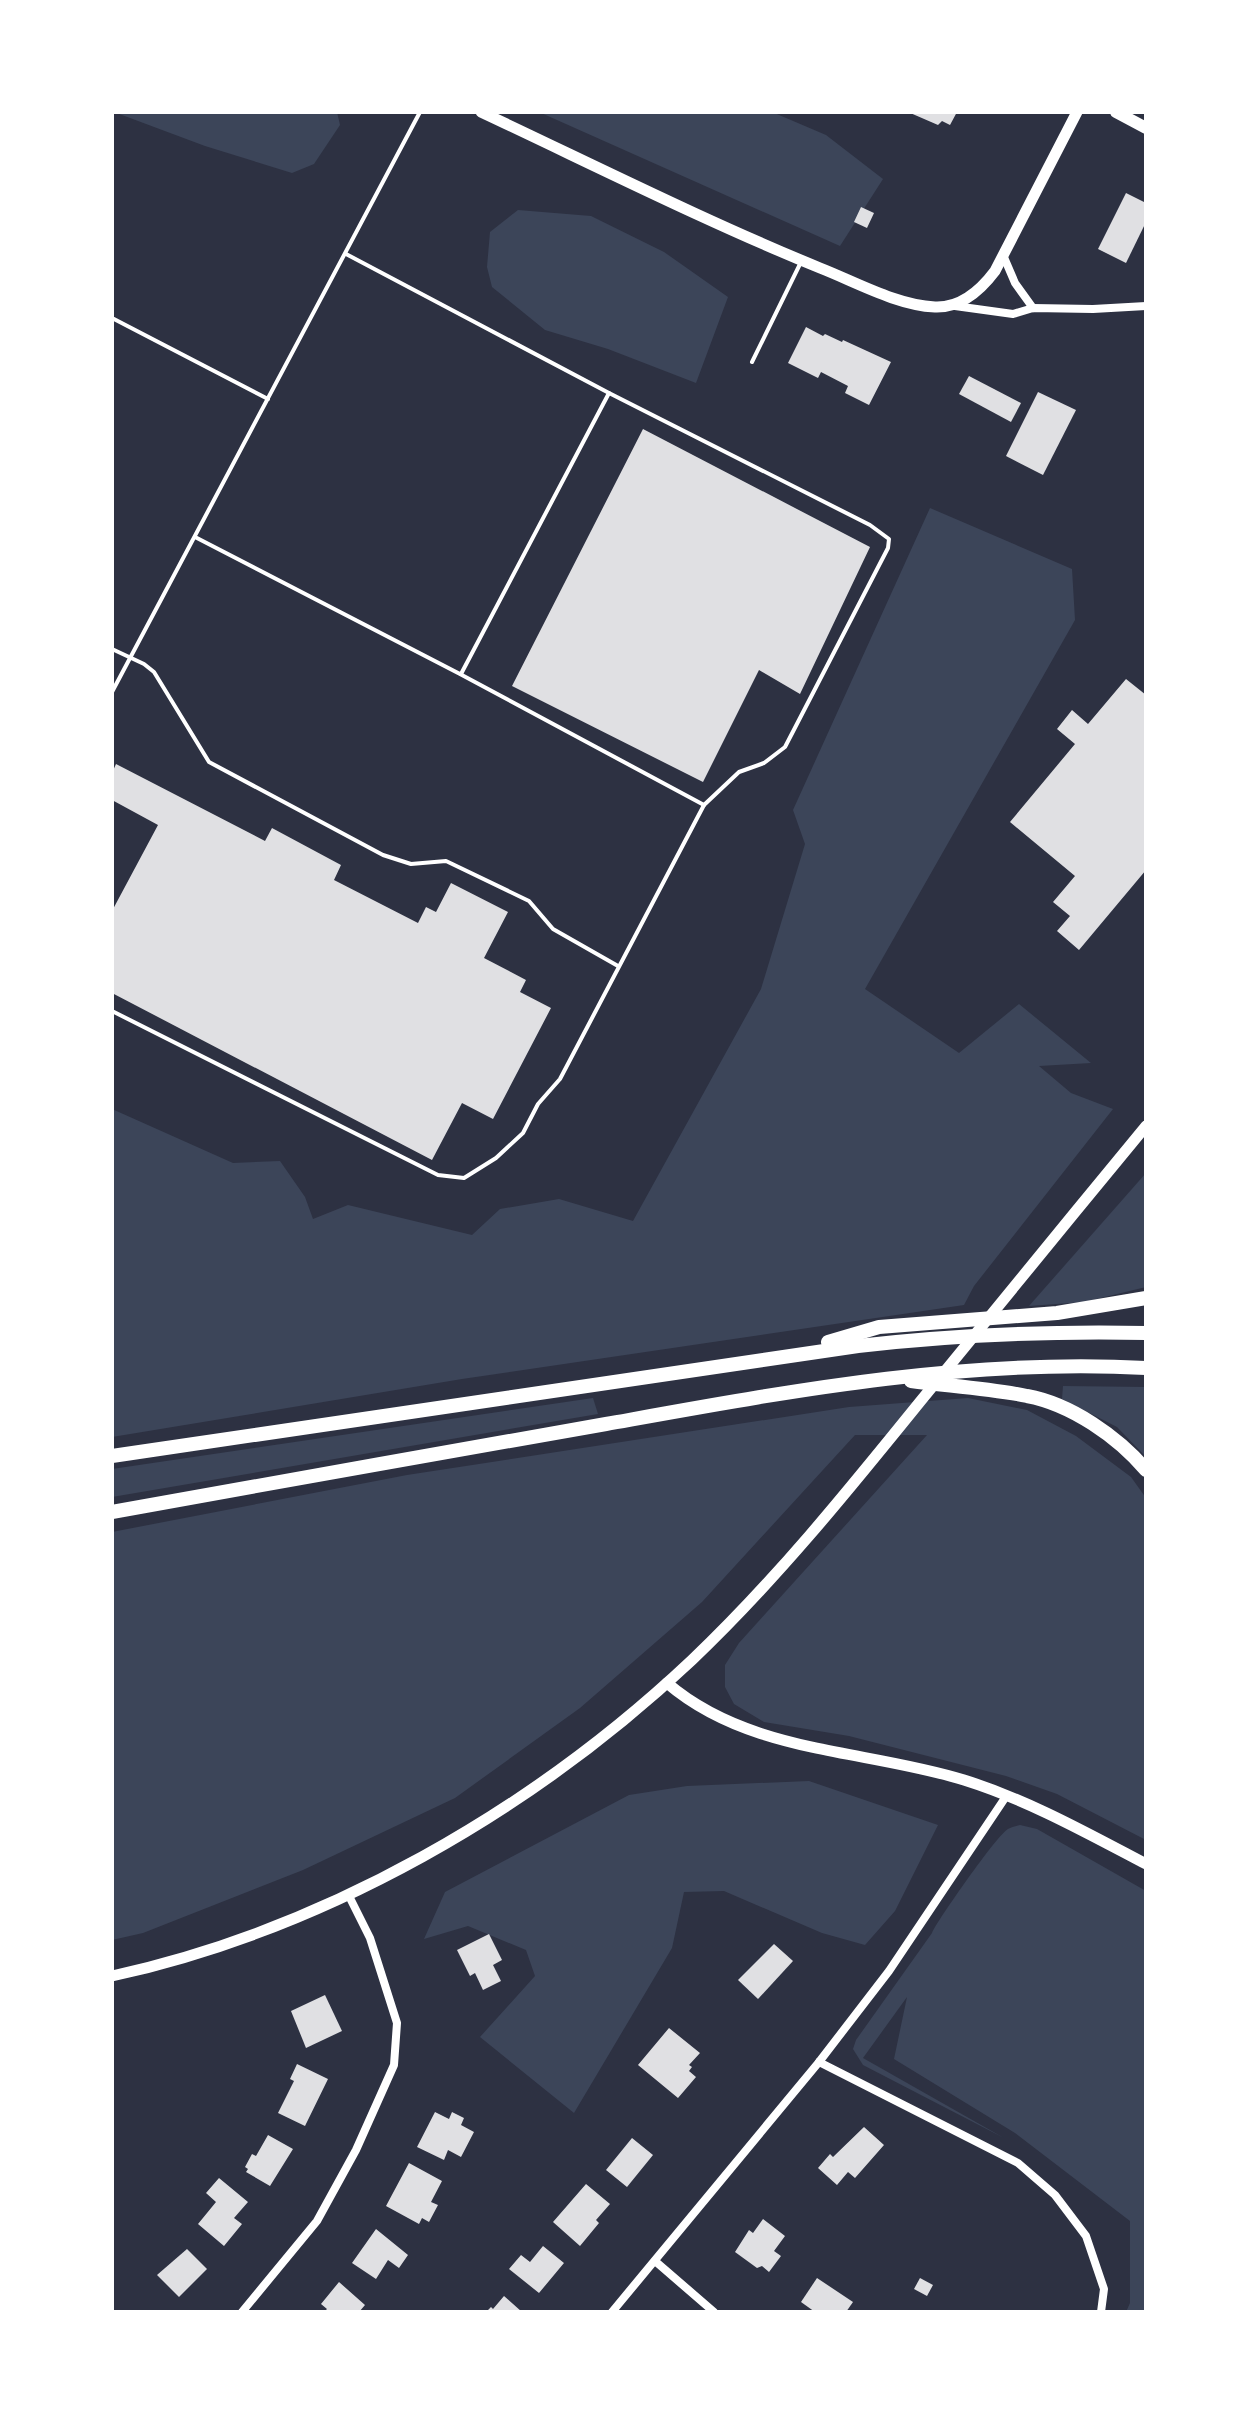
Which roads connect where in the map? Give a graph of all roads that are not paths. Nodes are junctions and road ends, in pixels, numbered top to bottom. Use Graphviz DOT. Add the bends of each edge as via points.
graph roads {
  1 [pos="420,112"];
  2 [pos="481,112"];
  3 [pos="1077,112"];
  4 [pos="1116,112"];
  5 [pos="1146,128"];
  6 [pos="346,254"];
  7 [pos="1003,255"];
  8 [pos="802,260"];
  9 [pos="954,305"];
  10 [pos="1146,306"];
  11 [pos="1033,308"];
  12 [pos="112,318"];
  13 [pos="752,362"];
  14 [pos="609,393"];
  15 [pos="268,399"];
  16 [pos="195,537"];
  17 [pos="112,649"];
  18 [pos="131,657"];
  19 [pos="460,674"];
  20 [pos="112,692"];
  21 [pos="704,805"];
  22 [pos="618,966"];
  23 [pos="112,1011"];
  24 [pos="1146,1126"];
  25 [pos="1146,1298"];
  26 [pos="1146,1333"];
  27 [pos="778,1357"];
  28 [pos="1146,1368"];
  29 [pos="883,1378"];
  30 [pos="112,1456"];
  31 [pos="1146,1470"];
  32 [pos="112,1512"];
  33 [pos="667,1683"];
  34 [pos="1007,1795"];
  35 [pos="1146,1864"];
  36 [pos="348,1894"];
  37 [pos="112,1976"];
  38 [pos="819,2062"];
  39 [pos="655,2261"];
  40 [pos="242,2312"];
  41 [pos="612,2312"];
  42 [pos="714,2312"];
  43 [pos="1101,2312"];
  1 -- 6 [label="lane"];
  2 -- 8 [label="main road"];
  3 -- 7 [label="main road"];
  4 -- 5 [label="main road"];
  6 -- 14 [label="lane"];
  6 -- 15 [label="lane"];
  7 -- 9 [label="main road" via="987,282"];
  7 -- 11 [label="street"];
  8 -- 9 [label="main road" via="909,302"];
  8 -- 13 [label="lane"];
  9 -- 11 [label="street" via="1013,314"];
  10 -- 11 [label="street"];
  12 -- 15 [label="lane"];
  14 -- 19 [label="lane"];
  14 -- 21 [label="lane" via="889,539 785,747 764,763 739,772"];
  15 -- 16 [label="lane"];
  16 -- 18 [label="lane"];
  16 -- 19 [label="lane"];
  17 -- 18 [label="lane"];
  18 -- 20 [label="lane"];
  18 -- 22 [label="lane" via="154,672 209,762 383,855 411,864 446,861 529,901 553,929"];
  19 -- 21 [label="lane"];
  21 -- 22 [label="lane"];
  22 -- 23 [label="lane" via="560,1079 538,1104 523,1133 464,1178 438,1175"];
  24 -- 33 [label="main road" via="852,1486 757,1594"];
  25 -- 27 [label="highway" via="1057,1313 879,1327"];
  26 -- 27 [label="highway" via="933,1337"];
  27 -- 30 [label="highway"];
  28 -- 29 [label="highway" via="1021,1367"];
  29 -- 31 [label="highway" via="1051,1403 1107,1435"];
  29 -- 32 [label="highway"];
  33 -- 34 [label="main road" via="711,1714 761,1736 921,1769"];
  33 -- 36 [label="main road" via="519,1799"];
  34 -- 35 [label="main road"];
  34 -- 38 [label="street" via="889,1971"];
  36 -- 37 [label="main road" via="232,1941"];
  36 -- 40 [label="street" via="375,1951 397,2023 394,2065 317,2221"];
  38 -- 39 [label="street"];
  38 -- 43 [label="street" via="1018,2163 1055,2195 1086,2236 1104,2289"];
  39 -- 41 [label="street"];
  39 -- 42 [label="street"];
}
